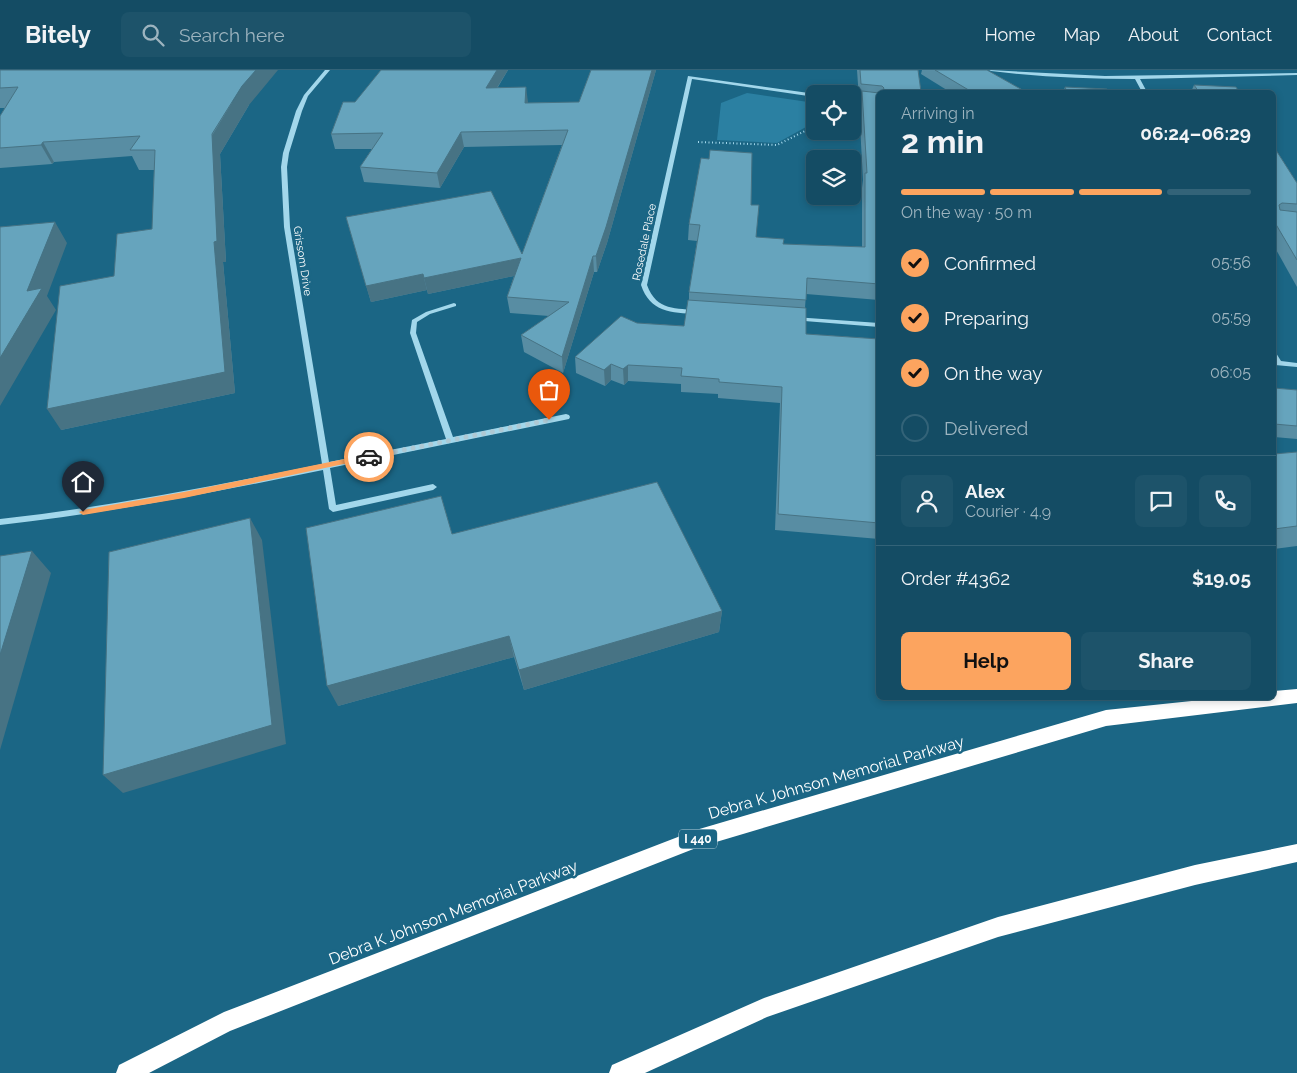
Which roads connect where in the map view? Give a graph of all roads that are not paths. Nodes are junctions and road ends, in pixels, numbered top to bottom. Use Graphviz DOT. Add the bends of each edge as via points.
graph roads {
  1 [pos="328,70"];
  2 [pos="692,70"];
  3 [pos="991,70"];
  4 [pos="1220,70"];
  5 [pos="1297,74"];
  6 [pos="1225,75"];
  7 [pos="1136,76"];
  8 [pos="690,77"];
  9 [pos="1143,90"];
  10 [pos="806,94"];
  11 [pos="861,101"];
  12 [pos="876,104"];
  13 [pos="454,305"];
  14 [pos="705,313"];
  15 [pos="782,318"];
  16 [pos="876,325"];
  17 [pos="1276,363"];
  18 [pos="1297,365"];
  19 [pos="566,417"];
  20 [pos="450,440"];
  21 [pos="326,465"];
  22 [pos="433,487"];
  23 [pos="0,522"];
  24 [pos="1297,696"];
  25 [pos="1276,698"];
  26 [pos="1262,700"];
  27 [pos="1297,853"];
  28 [pos="127,1073"];
  29 [pos="620,1073"];
  1 -- 21 [label="street, Grissom Drive" via="306,96 299,111 284,167 287,227"];
  2 -- 8 [label="street, Rosedale Place"];
  3 -- 7 [label="street" via="1057,76"];
  4 -- 6 [label="street"];
  5 -- 6 [label="street"];
  6 -- 7 [label="street"];
  7 -- 9 [label="street"];
  8 -- 10 [label="street"];
  8 -- 14 [label="street, Rosedale Place" via="644,285 650,298 665,309"];
  11 -- 12 [label="street"];
  13 -- 20 [label="street" via="414,321 413,332"];
  15 -- 16 [label="street"];
  17 -- 18 [label="street"];
  19 -- 20 [label="street"];
  20 -- 21 [label="street"];
  21 -- 22 [label="street, Grissom Drive" via="333,509"];
  21 -- 23 [label="street" via="120,507"];
  24 -- 25 [label="highway, Debra K Johnson Memorial Parkway / I 440"];
  26 -- 28 [label="highway, Debra K Johnson Memorial Parkway / I 440" via="1106,718 696,839 224,1023"];
  27 -- 29 [label="highway" via="1195,875 998,927 764,1008"];
}
